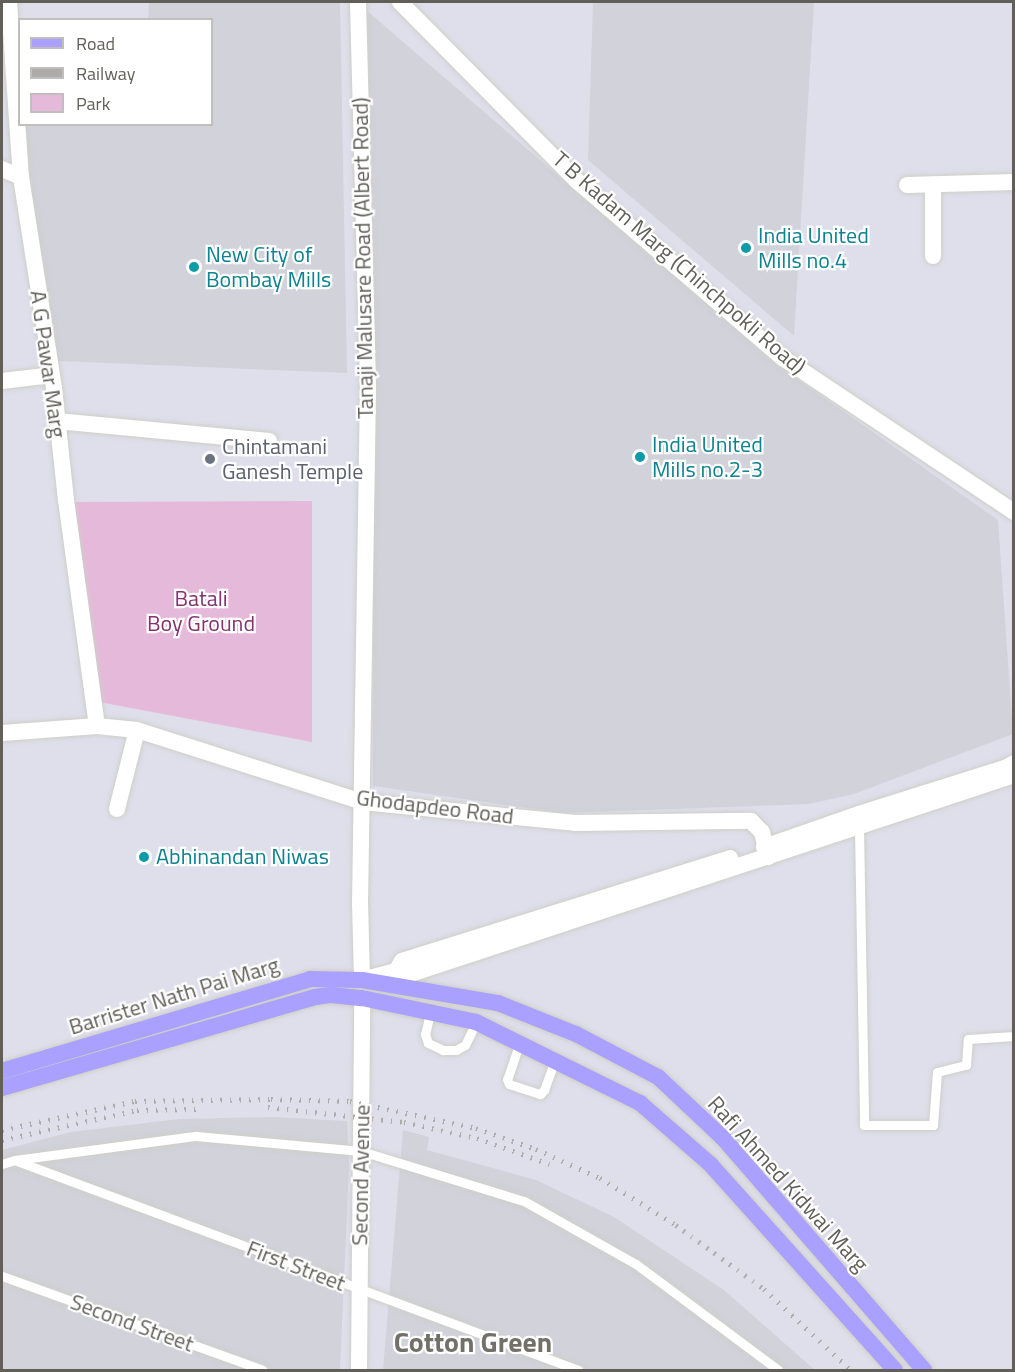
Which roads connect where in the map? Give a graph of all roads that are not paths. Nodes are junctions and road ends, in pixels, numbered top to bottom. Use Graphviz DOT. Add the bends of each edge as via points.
graph roads {
  1 [pos="9,2"];
  2 [pos="358,2"];
  3 [pos="400,2"];
  4 [pos="2,169"];
  5 [pos="21,177"];
  6 [pos="1014,182"];
  7 [pos="907,185"];
  8 [pos="933,185"];
  9 [pos="933,256"];
  10 [pos="52,375"];
  11 [pos="2,381"];
  12 [pos="57,421"];
  13 [pos="269,441"];
  14 [pos="1014,513"];
  15 [pos="97,726"];
  16 [pos="137,730"];
  17 [pos="2,733"];
  18 [pos="1014,763"];
  19 [pos="1014,775"];
  20 [pos="362,802"];
  21 [pos="117,809"];
  22 [pos="859,828"];
  23 [pos="767,852"];
  24 [pos="362,980"];
  25 [pos="362,998"];
  26 [pos="429,1012"];
  27 [pos="476,1022"];
  28 [pos="1014,1036"];
  29 [pos="520,1042"];
  30 [pos="555,1059"];
  31 [pos="2,1071"];
  32 [pos="2,1088"];
  33 [pos="361,1151"];
  34 [pos="15,1160"];
  35 [pos="2,1164"];
  36 [pos="2,1276"];
  37 [pos="358,1290"];
  38 [pos="263,1371"];
  39 [pos="359,1371"];
  40 [pos="578,1371"];
  41 [pos="778,1371"];
  42 [pos="896,1371"];
  43 [pos="924,1371"];
  1 -- 5 [label="street, A G Pawar Marg"];
  2 -- 20 [label="street, Tanaji Malusare Road (Albert Road)" via="368,389"];
  3 -- 14 [label="street, T B Kadam Marg (Chinchpokli Road)" via="577,181 783,358"];
  4 -- 5 [label="street"];
  5 -- 10 [label="street, A G Pawar Marg"];
  6 -- 8 [label="street"];
  7 -- 8 [label="street"];
  8 -- 9 [label="street"];
  10 -- 11 [label="street"];
  10 -- 12 [label="street, A G Pawar Marg"];
  12 -- 13 [label="street"];
  12 -- 15 [label="street, A G Pawar Marg"];
  15 -- 16 [label="street, Ghodapdeo Road"];
  15 -- 17 [label="street, Ghodapdeo Road"];
  16 -- 20 [label="street, Ghodapdeo Road"];
  16 -- 21 [label="street"];
  18 -- 23 [label="street" via="859,814"];
  19 -- 22 [label="street"];
  20 -- 23 [label="street, Ghodapdeo Road" via="575,823 743,819 758,825"];
  20 -- 24 [label="street, Tanaji Malusare Road (Albert Road)"];
  22 -- 23 [label="street"];
  22 -- 28 [label="lane" via="864,1125 933,1125 937,1072 966,1065 969,1039"];
  23 -- 24 [label="street" via="408,975 396,971"];
  24 -- 25 [label="street, Second Avenue"];
  24 -- 31 [label="main road, Barrister Nath Pai Marg" via="328,977 295,982"];
  24 -- 43 [label="main road, Rafi Ahmed Kidwai Marg" via="498,1003 576,1034 658,1077 723,1138"];
  25 -- 26 [label="main road, Rafi Ahmed Kidwai Marg"];
  25 -- 32 [label="main road, Barrister Nath Pai Marg" via="331,995 301,1000"];
  25 -- 33 [label="street, Second Avenue"];
  26 -- 27 [label="main road, Rafi Ahmed Kidwai Marg"];
  26 -- 27 [label="lane" via="425,1034 428,1043 443,1050 465,1045"];
  27 -- 29 [label="main road, Rafi Ahmed Kidwai Marg"];
  29 -- 30 [label="main road, Rafi Ahmed Kidwai Marg"];
  29 -- 30 [label="lane" via="507,1079 509,1084 540,1094"];
  30 -- 42 [label="main road, Rafi Ahmed Kidwai Marg" via="640,1103 711,1165"];
  33 -- 34 [label="lane" via="196,1136"];
  33 -- 37 [label="street, Second Avenue"];
  33 -- 41 [label="lane" via="524,1201 636,1264"];
  34 -- 35 [label="lane"];
  34 -- 37 [label="lane, First Street"];
  36 -- 38 [label="lane, Second Street"];
  37 -- 39 [label="street, Second Avenue"];
  37 -- 40 [label="lane, First Street"];
}
